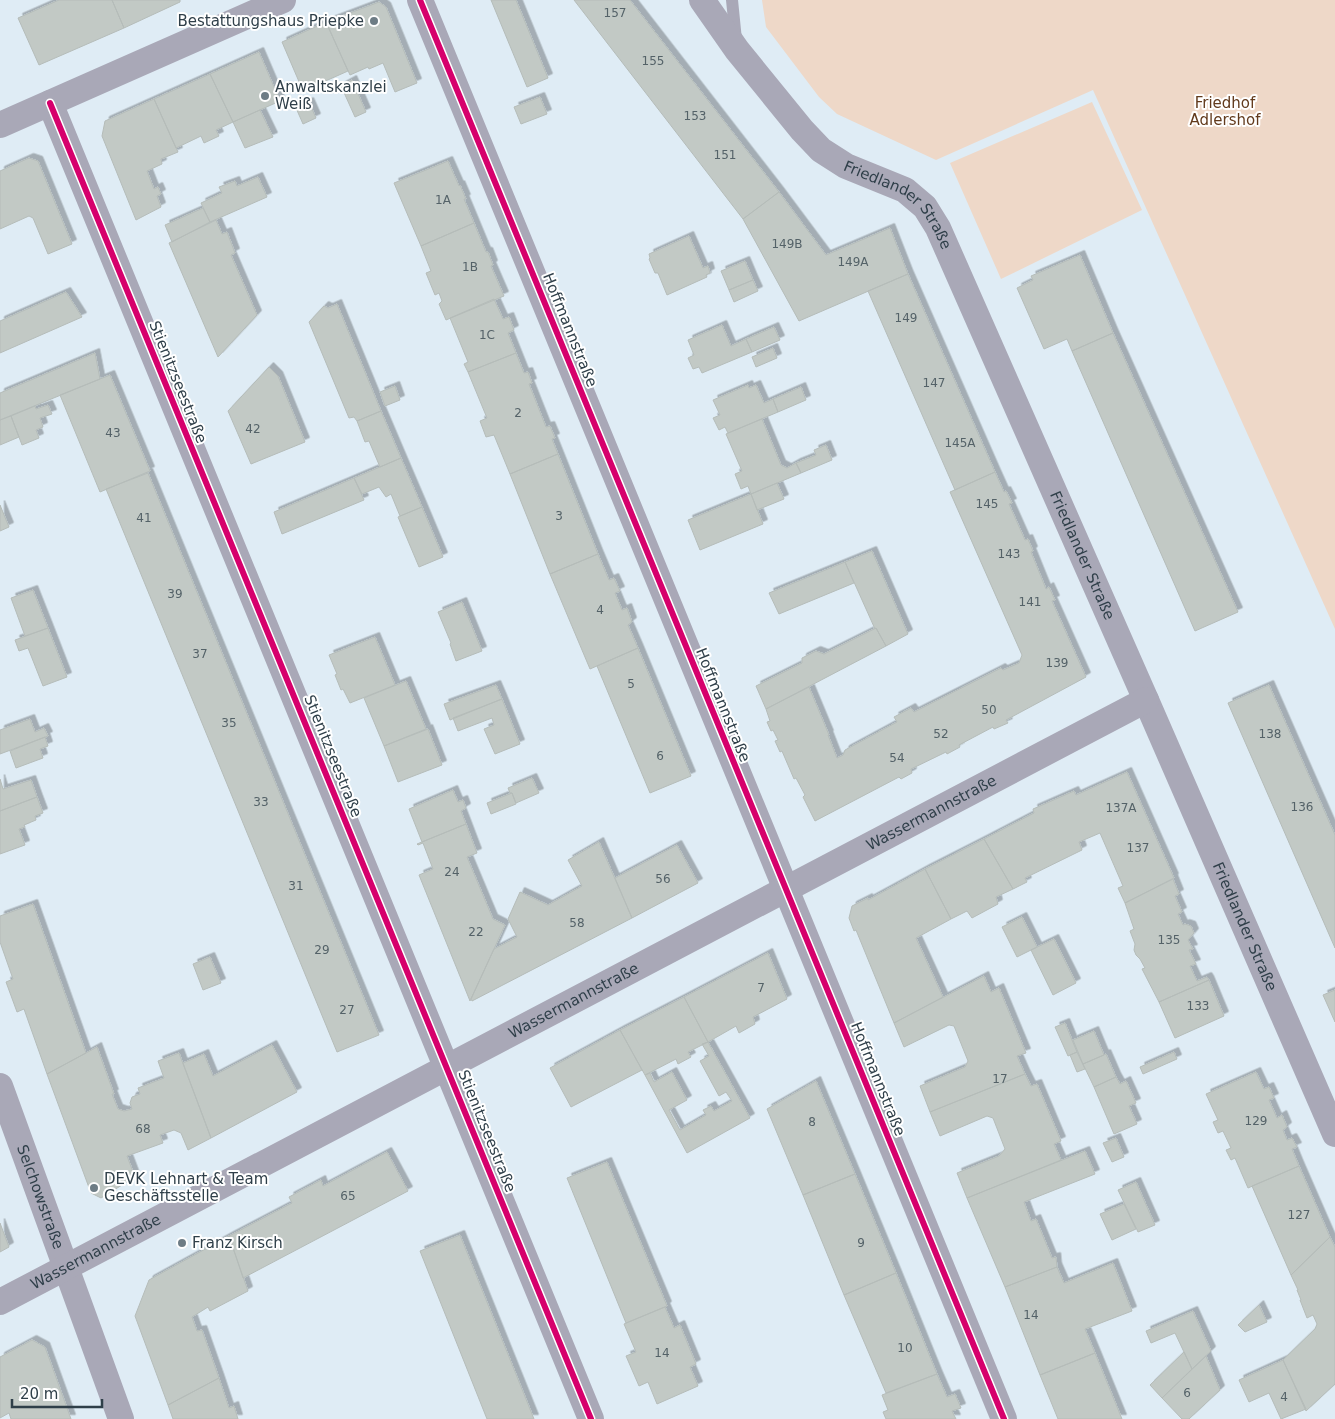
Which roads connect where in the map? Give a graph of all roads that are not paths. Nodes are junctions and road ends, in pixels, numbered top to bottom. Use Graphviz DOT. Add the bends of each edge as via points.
graph roads {
  1 [pos="282,0"];
  2 [pos="420,0"];
  3 [pos="702,0"];
  4 [pos="732,0"];
  5 [pos="737,50"];
  6 [pos="50,103"];
  7 [pos="0,125"];
  8 [pos="1146,700"];
  9 [pos="786,890"];
  10 [pos="448,1068"];
  11 [pos="0,1086"];
  12 [pos="1335,1134"];
  13 [pos="66,1268"];
  14 [pos="0,1302"];
  15 [pos="122,1419"];
  16 [pos="592,1419"];
  17 [pos="1004,1419"];
  1 -- 6 [label="street"];
  2 -- 9 [label="street, Hoffmannstraße"];
  3 -- 5 [label="street, Friedlander Straße"];
  4 -- 5 [label="lane"];
  5 -- 8 [label="street, Friedlander Straße" via="821,150 846,166 905,190 925,207 942,238"];
  6 -- 7 [label="street"];
  6 -- 10 [label="street, Stienitzseestraße"];
  8 -- 9 [label="street, Wassermannstraße"];
  8 -- 12 [label="street, Friedlander Straße"];
  9 -- 10 [label="street, Wassermannstraße"];
  9 -- 17 [label="street, Hoffmannstraße"];
  10 -- 13 [label="street, Wassermannstraße"];
  10 -- 16 [label="street, Stienitzseestraße"];
  11 -- 13 [label="street, Selchowstraße"];
  13 -- 14 [label="street, Wassermannstraße"];
  13 -- 15 [label="street, Selchowstraße"];
}
